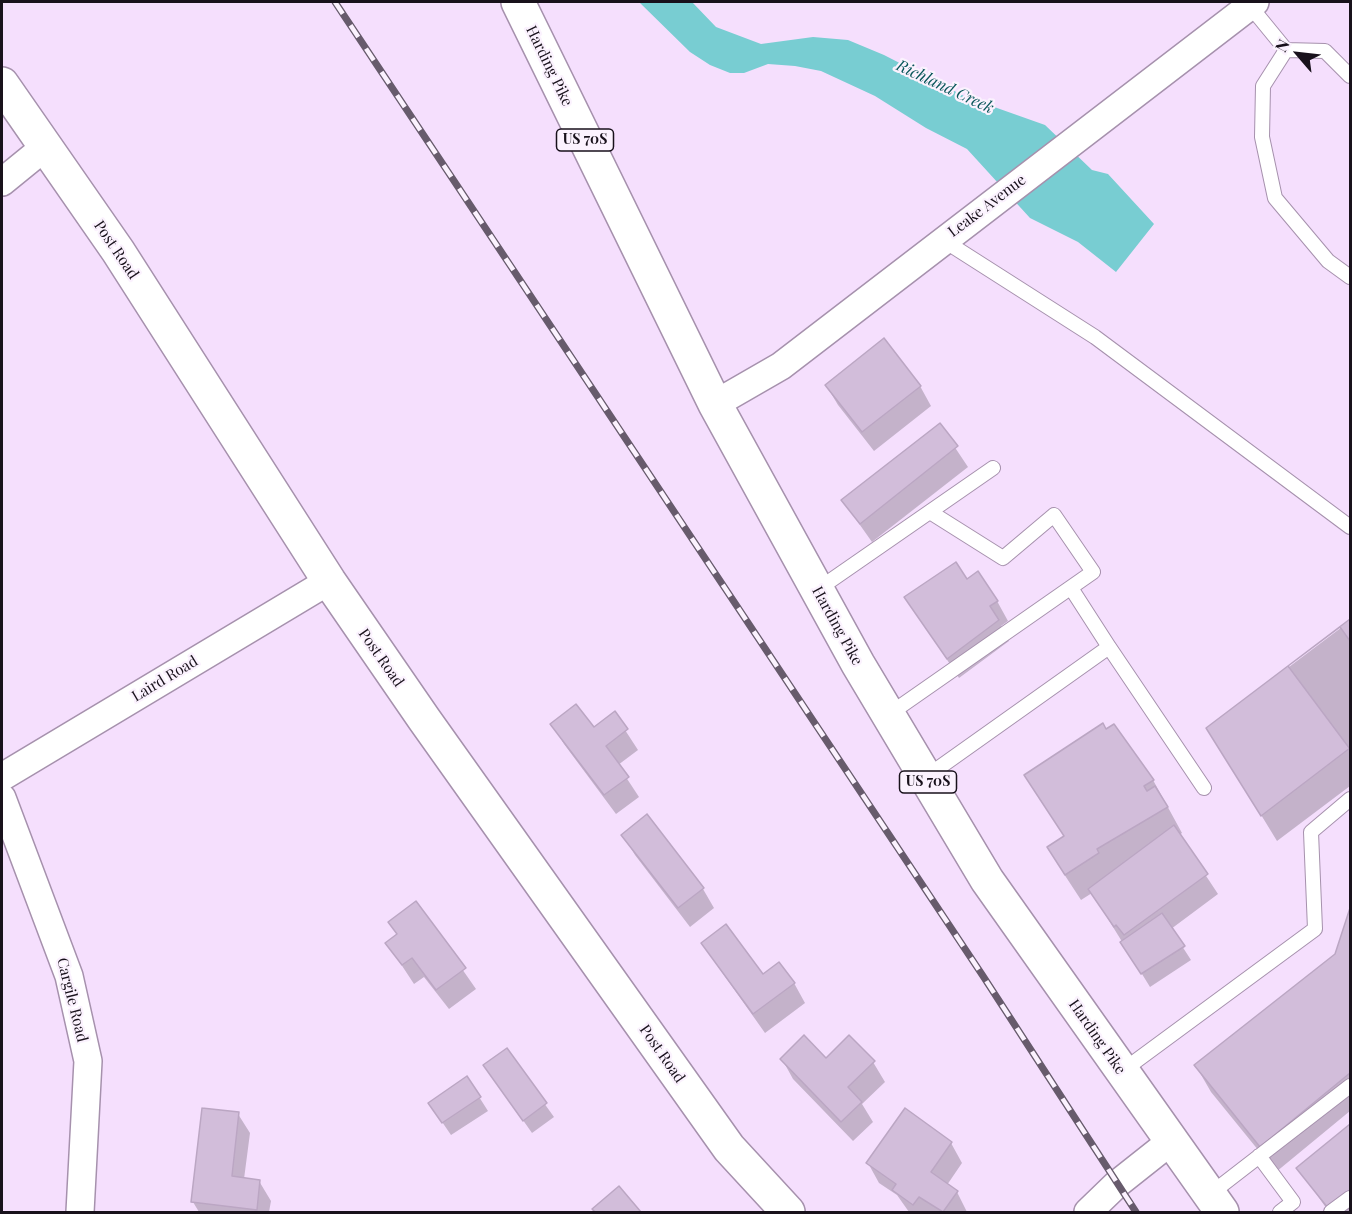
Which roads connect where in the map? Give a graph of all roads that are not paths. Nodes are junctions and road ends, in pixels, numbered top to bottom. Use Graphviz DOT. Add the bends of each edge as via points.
graph roads {
  1 [pos="518,2"];
  2 [pos="1253,4"];
  3 [pos="1286,50"];
  4 [pos="1350,76"];
  5 [pos="2,84"];
  6 [pos="45,147"];
  7 [pos="2,182"];
  8 [pos="944,240"];
  9 [pos="1350,277"];
  10 [pos="715,404"];
  11 [pos="993,468"];
  12 [pos="930,512"];
  13 [pos="1350,527"];
  14 [pos="329,581"];
  15 [pos="1071,588"];
  16 [pos="817,590"];
  17 [pos="1109,647"];
  18 [pos="888,715"];
  19 [pos="2,777"];
  20 [pos="926,777"];
  21 [pos="1204,788"];
  22 [pos="2,798"];
  23 [pos="1350,799"];
  24 [pos="1121,1072"];
  25 [pos="1350,1086"];
  26 [pos="1170,1142"];
  27 [pos="1259,1156"];
  28 [pos="1350,1197"];
  29 [pos="1215,1204"];
  30 [pos="1297,1207"];
  31 [pos="80,1212"];
  32 [pos="788,1212"];
  33 [pos="1088,1212"];
  34 [pos="1280,1212"];
  35 [pos="1331,1212"];
  1 -- 10 [label="main road, Harding Pike / US 70S"];
  2 -- 3 [label="lane"];
  2 -- 8 [label="street, Leake Avenue"];
  3 -- 4 [label="lane" via="1325,51"];
  3 -- 9 [label="lane" via="1263,86 1262,136 1275,198 1328,261"];
  5 -- 6 [label="main road, Post Road"];
  6 -- 7 [label="street"];
  6 -- 14 [label="main road, Post Road" via="118,251"];
  8 -- 10 [label="street, Leake Avenue" via="781,366"];
  8 -- 13 [label="lane" via="1095,337"];
  10 -- 16 [label="main road, Harding Pike / US 70S"];
  11 -- 12 [label="lane"];
  12 -- 15 [label="lane" via="1003,558 1054,515 1093,572"];
  12 -- 16 [label="lane"];
  14 -- 19 [label="street, Laird Road"];
  14 -- 32 [label="main road, Post Road" via="729,1148"];
  15 -- 17 [label="lane"];
  15 -- 18 [label="lane"];
  16 -- 18 [label="main road, Harding Pike / US 70S"];
  17 -- 20 [label="lane"];
  17 -- 21 [label="lane"];
  18 -- 20 [label="main road, Harding Pike / US 70S"];
  20 -- 24 [label="main road, Harding Pike / US 70S" via="987,880"];
  22 -- 31 [label="street, Cargile Road" via="69,976 88,1061"];
  23 -- 24 [label="lane" via="1311,832 1315,929"];
  24 -- 26 [label="main road, Harding Pike / US 70S"];
  25 -- 27 [label="lane"];
  26 -- 29 [label="main road, Harding Pike / US 70S"];
  26 -- 33 [label="street"];
  27 -- 29 [label="lane"];
  27 -- 30 [label="lane"];
  28 -- 35 [label="lane"];
  30 -- 34 [label="lane"];
}
